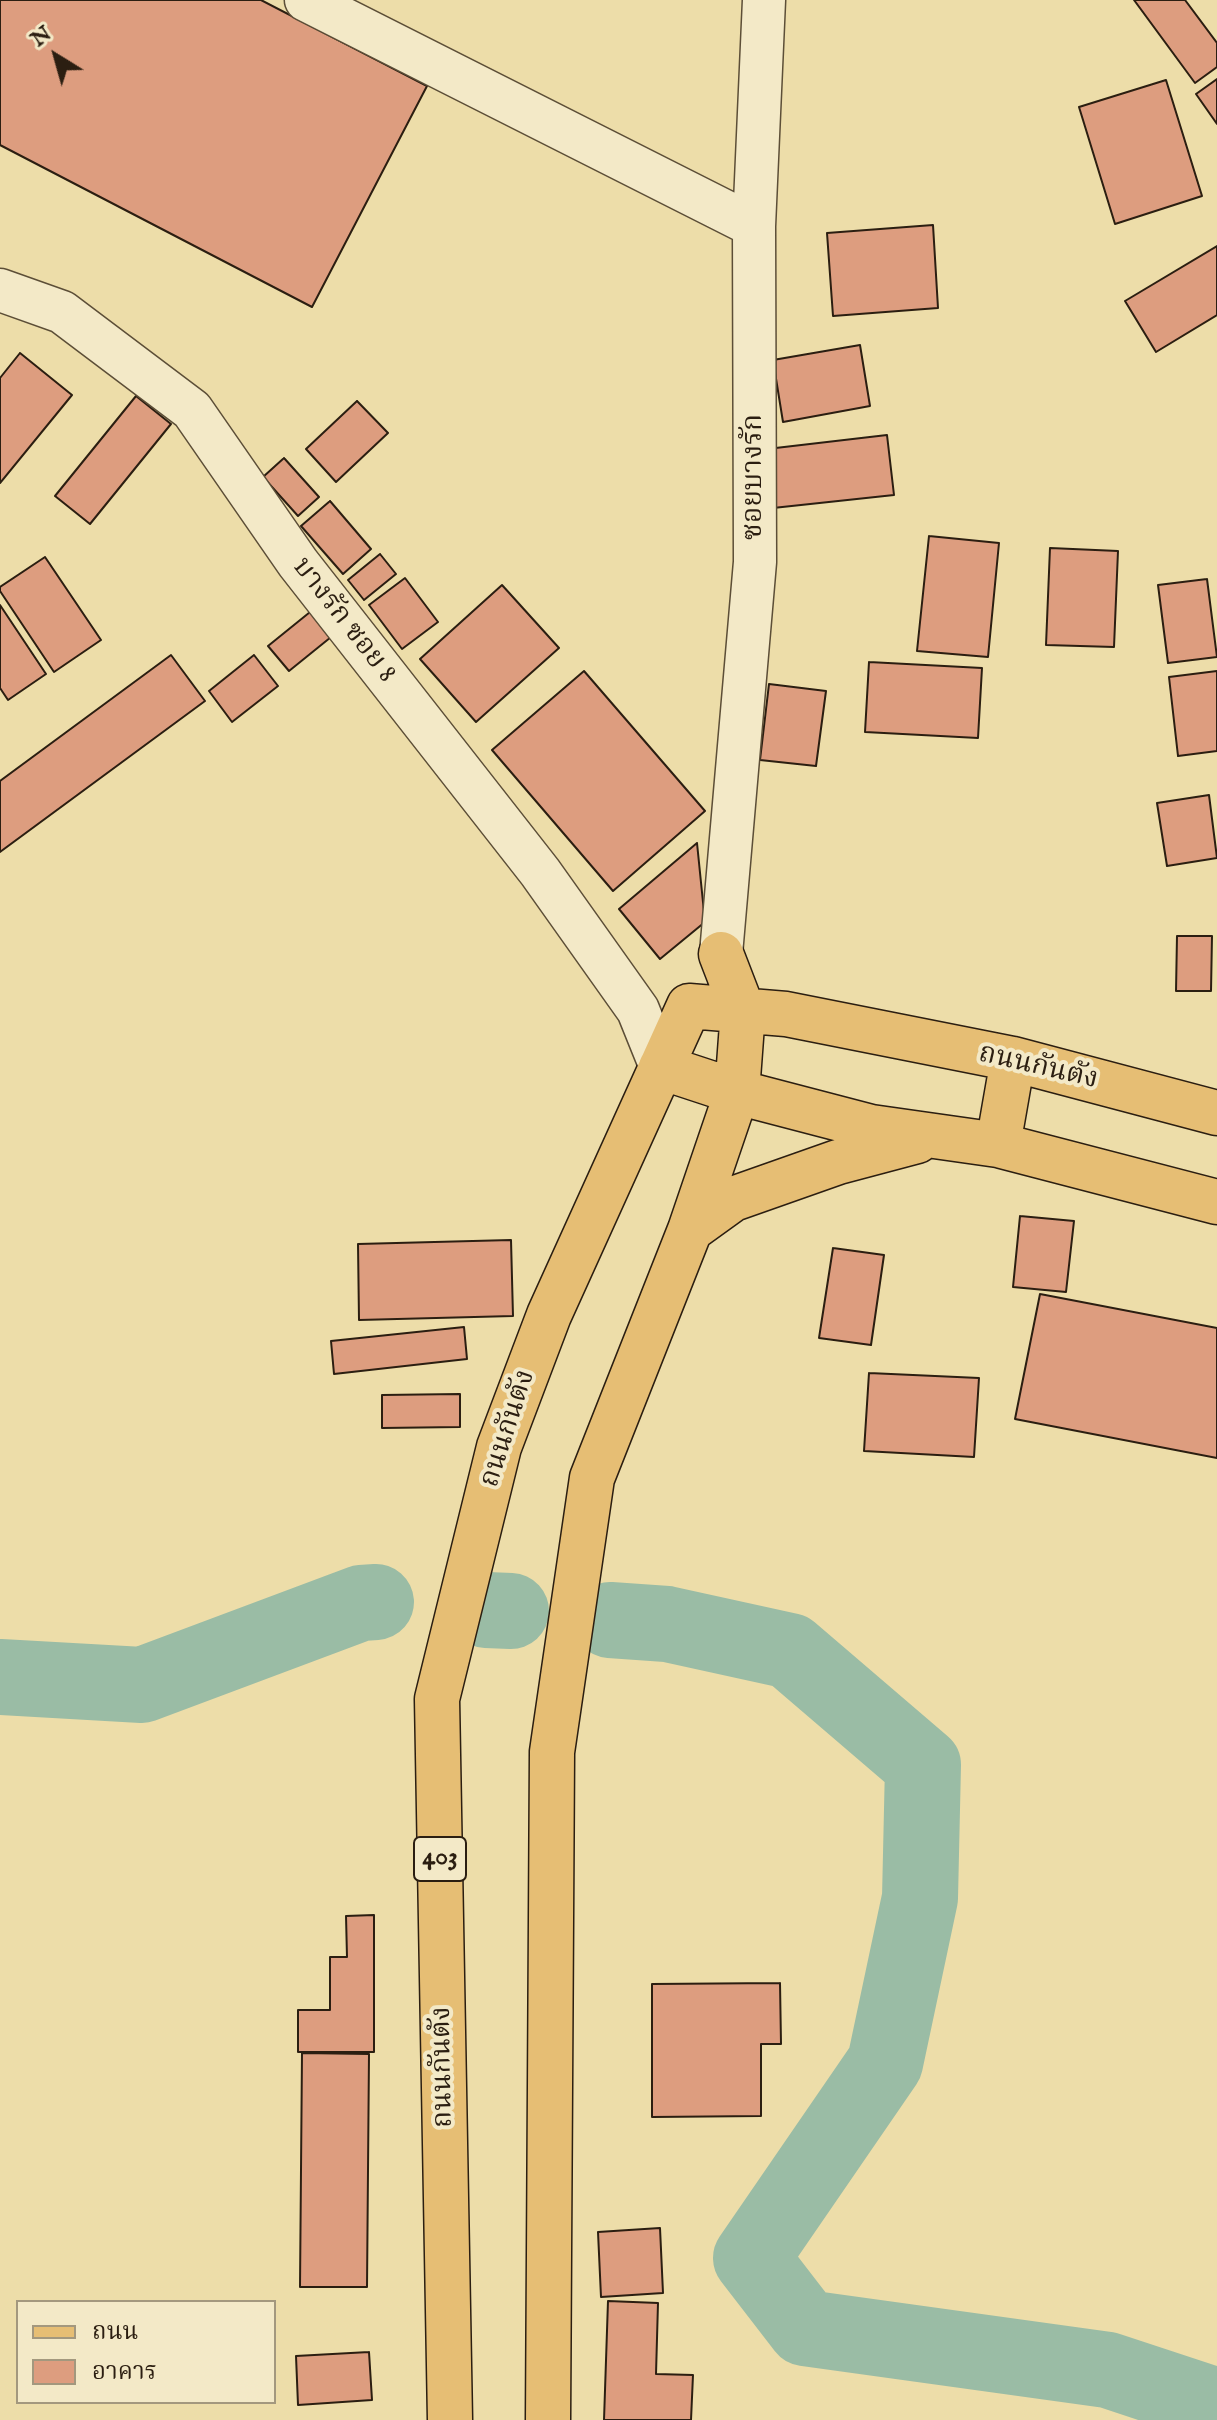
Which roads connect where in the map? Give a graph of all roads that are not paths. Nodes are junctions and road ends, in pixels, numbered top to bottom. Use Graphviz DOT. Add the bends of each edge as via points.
graph roads {
  1 [pos="306,0"];
  2 [pos="764,0"];
  3 [pos="754,226"];
  4 [pos="0,290"];
  5 [pos="721,954"];
  6 [pos="689,1006"];
  7 [pos="638,1010"];
  8 [pos="743,1011"];
  9 [pos="1013,1059"];
  10 [pos="661,1067"];
  11 [pos="737,1092"];
  12 [pos="1217,1113"];
  13 [pos="935,1136"];
  14 [pos="998,1145"];
  15 [pos="1217,1202"];
  16 [pos="690,1230"];
  17 [pos="450,2420"];
  18 [pos="548,2420"];
  1 -- 3 [label="street"];
  2 -- 3 [label="street, ซอยบางรัก"];
  3 -- 5 [label="street, ซอยบางรัก" via="755,562"];
  4 -- 7 [label="street, บางรัก ซอย 8" via="62,312 192,410 289,551 540,872"];
  5 -- 6 [label="main road"];
  5 -- 8 [label="main road"];
  6 -- 7 [label="street"];
  6 -- 8 [label="main road, ถนนกันตัง"];
  6 -- 10 [label="main road, ถนนกันตัง"];
  7 -- 10 [label="street, บางรัก ซอย 8"];
  8 -- 9 [label="main road, ถนนกันตัง" via="786,1014"];
  8 -- 11 [label="main road"];
  9 -- 12 [label="main road, ถนนกันตัง"];
  9 -- 14 [label="main road"];
  10 -- 11 [label="main road"];
  10 -- 17 [label="main road, ถนนกันตัง / 403" via="549,1315 499,1447 437,1699"];
  11 -- 13 [label="main road" via="871,1127"];
  11 -- 16 [label="main road"];
  13 -- 14 [label="main road"];
  13 -- 16 [label="main road" via="746,1194"];
  14 -- 15 [label="main road"];
  16 -- 18 [label="main road" via="592,1478 552,1752"];
}
